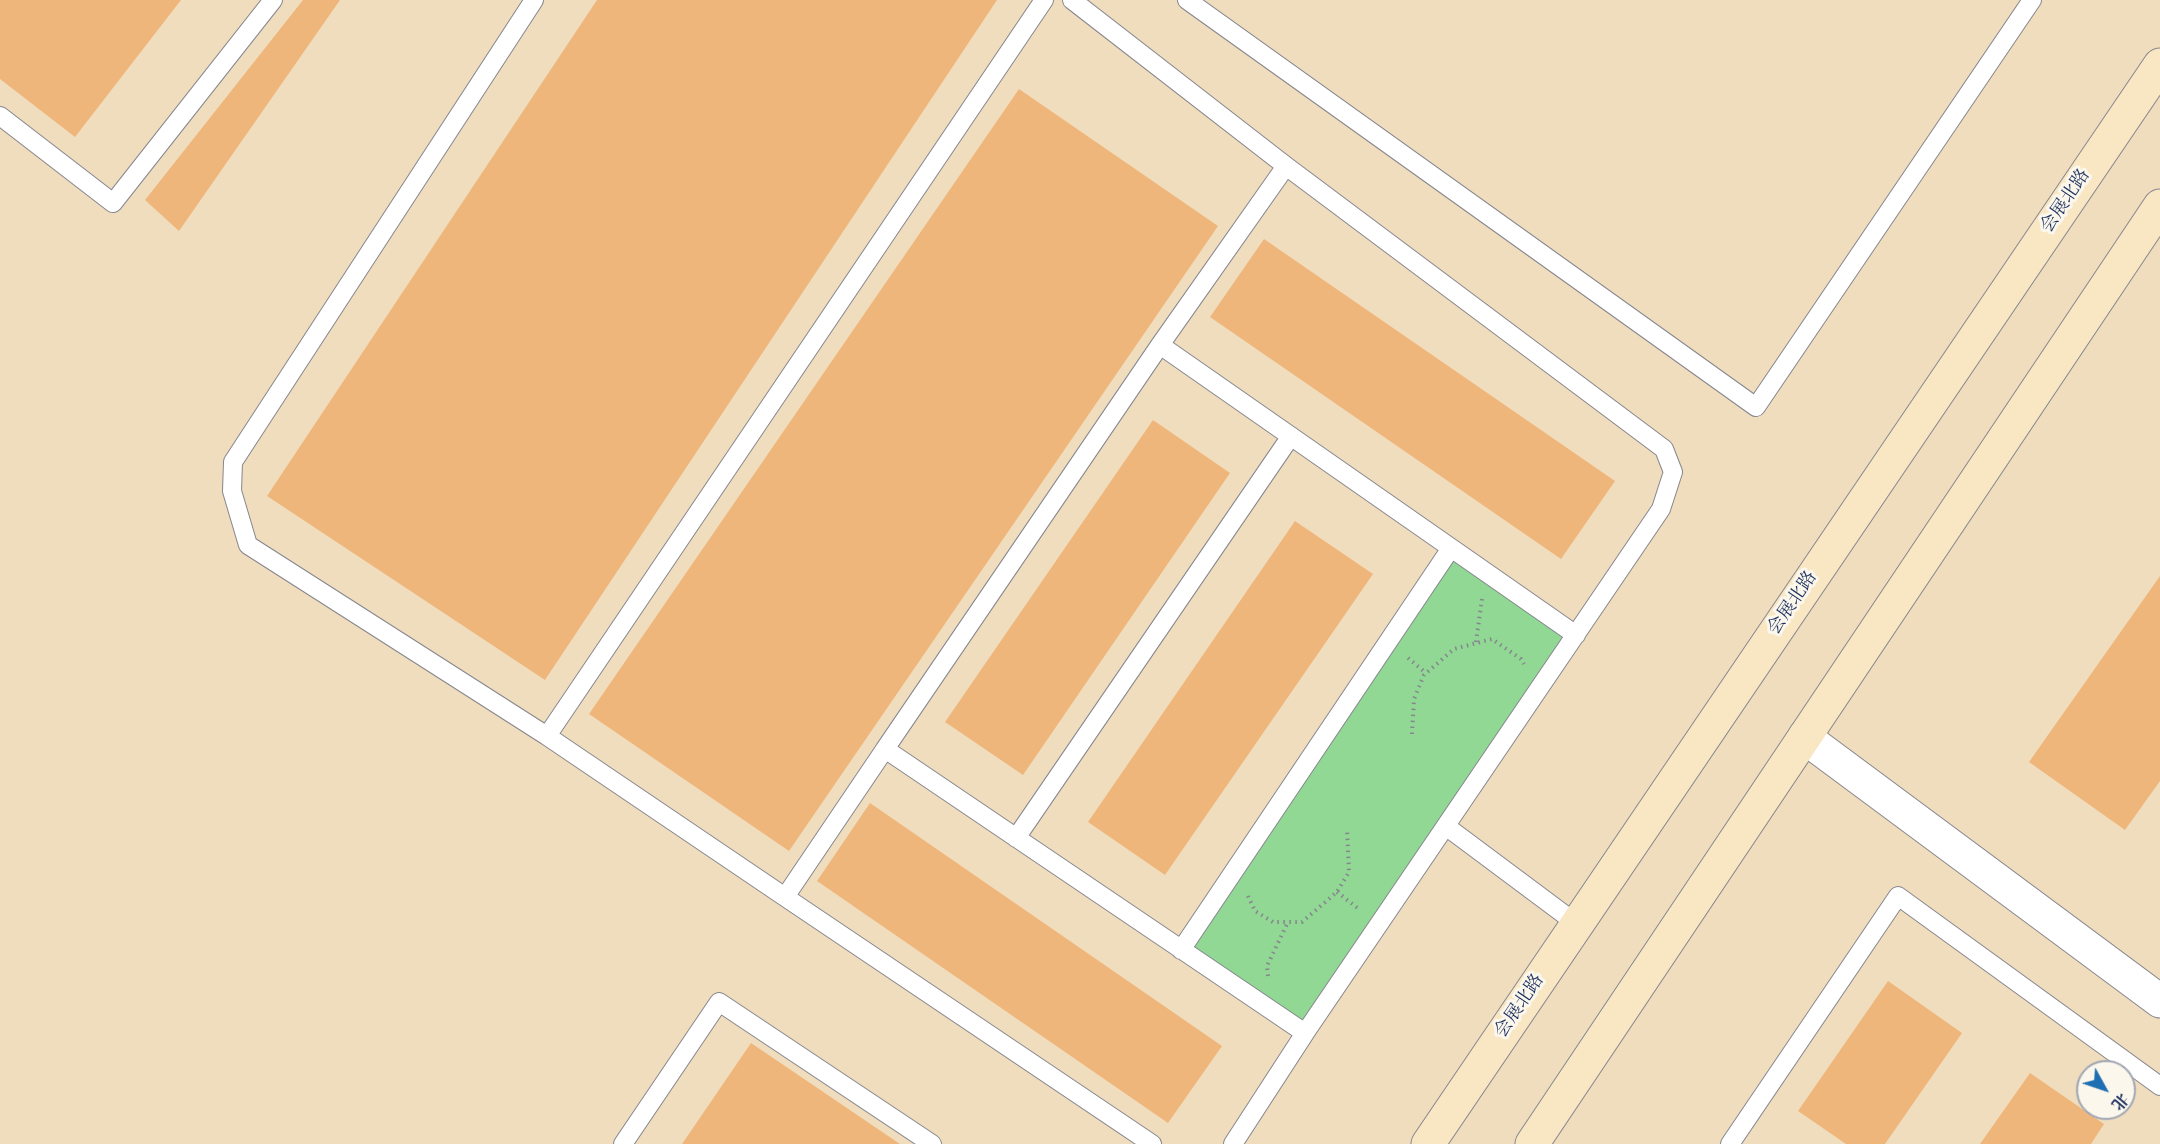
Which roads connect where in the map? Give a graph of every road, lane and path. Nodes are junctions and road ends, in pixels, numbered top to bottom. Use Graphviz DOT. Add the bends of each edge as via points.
graph roads {
  1 [pos="273,0"];
  2 [pos="534,0"];
  3 [pos="1044,0"];
  4 [pos="1072,0"];
  5 [pos="1187,0"];
  6 [pos="2032,0"];
  7 [pos="2160,65"];
  8 [pos="0,116"];
  9 [pos="1286,166"];
  10 [pos="2160,206"];
  11 [pos="1160,345"];
  12 [pos="1291,436"];
  13 [pos="1451,548"];
  14 [pos="1486,572"];
  15 [pos="1576,635"];
  16 [pos="1476,643"];
  17 [pos="1537,692"];
  18 [pos="1412,734"];
  19 [pos="548,736"];
  20 [pos="1805,736"];
  21 [pos="885,749"];
  22 [pos="1446,826"];
  23 [pos="1347,829"];
  24 [pos="1016,838"];
  25 [pos="1244,857"];
  26 [pos="786,897"];
  27 [pos="1288,922"];
  28 [pos="1577,924"];
  29 [pos="1181,950"];
  30 [pos="2160,1001"];
  31 [pos="1269,1009"];
  32 [pos="1305,1033"];
  33 [pos="2160,1086"];
  34 [pos="623,1144"];
  35 [pos="932,1144"];
  36 [pos="1152,1144"];
  37 [pos="1233,1144"];
  38 [pos="1428,1144"];
  39 [pos="1532,1144"];
  40 [pos="1730,1144"];
  1 -- 8 [label="lane" via="113,203"];
  2 -- 19 [label="lane" via="233,462 232,491 248,545"];
  3 -- 19 [label="lane"];
  4 -- 9 [label="lane"];
  5 -- 6 [label="lane" via="1756,407"];
  7 -- 28 [label="main road, 会展北路"];
  9 -- 11 [label="lane"];
  9 -- 15 [label="lane" via="1664,449 1672,472 1661,509"];
  10 -- 20 [label="main road"];
  11 -- 12 [label="lane"];
  11 -- 21 [label="lane"];
  12 -- 13 [label="lane"];
  12 -- 24 [label="lane"];
  13 -- 14 [label="lane"];
  13 -- 25 [label="lane"];
  14 -- 15 [label="lane"];
  14 -- 16 [label="path"];
  15 -- 17 [label="lane"];
  16 -- 17 [label="path" via="1491,639 1521,659"];
  16 -- 18 [label="path" via="1454,649 1424,675 1414,699"];
  17 -- 22 [label="lane"];
  19 -- 26 [label="lane"];
  20 -- 30 [label="street"];
  20 -- 39 [label="main road"];
  21 -- 24 [label="lane"];
  21 -- 26 [label="lane"];
  22 -- 28 [label="lane"];
  22 -- 32 [label="lane"];
  23 -- 27 [label="path" via="1349,872 1337,892 1302,922"];
  24 -- 29 [label="lane"];
  25 -- 27 [label="path" via="1243,884 1255,911 1273,922"];
  25 -- 29 [label="lane"];
  26 -- 36 [label="lane"];
  27 -- 31 [label="path" via="1267,966"];
  28 -- 38 [label="main road, 会展北路"];
  29 -- 31 [label="lane"];
  31 -- 32 [label="lane"];
  32 -- 37 [label="lane"];
  33 -- 40 [label="lane" via="1898,896"];
  34 -- 35 [label="lane" via="719,1002"];
}
